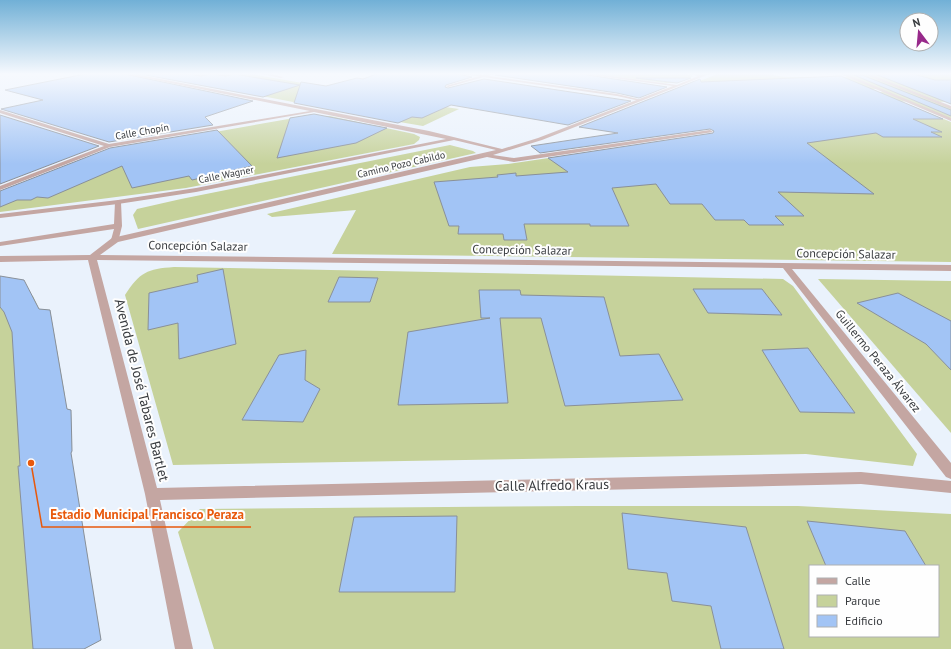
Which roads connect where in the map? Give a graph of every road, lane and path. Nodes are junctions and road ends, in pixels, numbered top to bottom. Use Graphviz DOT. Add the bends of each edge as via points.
graph roads {
  1 [pos="278,103"];
  2 [pos="632,103"];
  3 [pos="912,103"];
  4 [pos="939,103"];
  5 [pos="951,108"];
  6 [pos="0,111"];
  7 [pos="318,111"];
  8 [pos="951,120"];
  9 [pos="710,132"];
  10 [pos="453,140"];
  11 [pos="109,146"];
  12 [pos="503,150"];
  13 [pos="484,156"];
  14 [pos="0,188"];
  15 [pos="118,202"];
  16 [pos="0,216"];
  17 [pos="118,226"];
  18 [pos="115,240"];
  19 [pos="0,244"];
  20 [pos="92,257"];
  21 [pos="0,259"];
  22 [pos="785,265"];
  23 [pos="951,268"];
  24 [pos="951,473"];
  25 [pos="951,487"];
  26 [pos="152,494"];
  27 [pos="184,649"];
  1 -- 7 [label="street"];
  2 -- 12 [label="street, Camino Pozo Cabildo" via="540,139"];
  3 -- 8 [label="street"];
  4 -- 5 [label="street"];
  6 -- 11 [label="street"];
  7 -- 10 [label="street"];
  7 -- 11 [label="street, Calle Chopín"];
  9 -- 13 [label="street" via="514,160"];
  10 -- 12 [label="street"];
  10 -- 15 [label="street, Calle Wagner" via="196,190"];
  11 -- 14 [label="street, Calle Chopín"];
  12 -- 13 [label="street, Camino Pozo Cabildo"];
  13 -- 18 [label="street, Camino Pozo Cabildo"];
  15 -- 16 [label="street, Calle Wagner"];
  15 -- 17 [label="street"];
  17 -- 18 [label="street"];
  17 -- 19 [label="street"];
  18 -- 20 [label="street, Camino Pozo Cabildo"];
  20 -- 21 [label="street, Concepción Salazar"];
  20 -- 22 [label="street, Concepción Salazar"];
  20 -- 26 [label="street, Avenida de José Tabares Bartlet"];
  22 -- 23 [label="street, Concepción Salazar"];
  22 -- 24 [label="street, Guillermo Peraza Álvarez"];
  25 -- 26 [label="street, Calle Alfredo Kraus" via="861,478"];
  26 -- 27 [label="street, Avenida de José Tabares Bartlet"];
}
